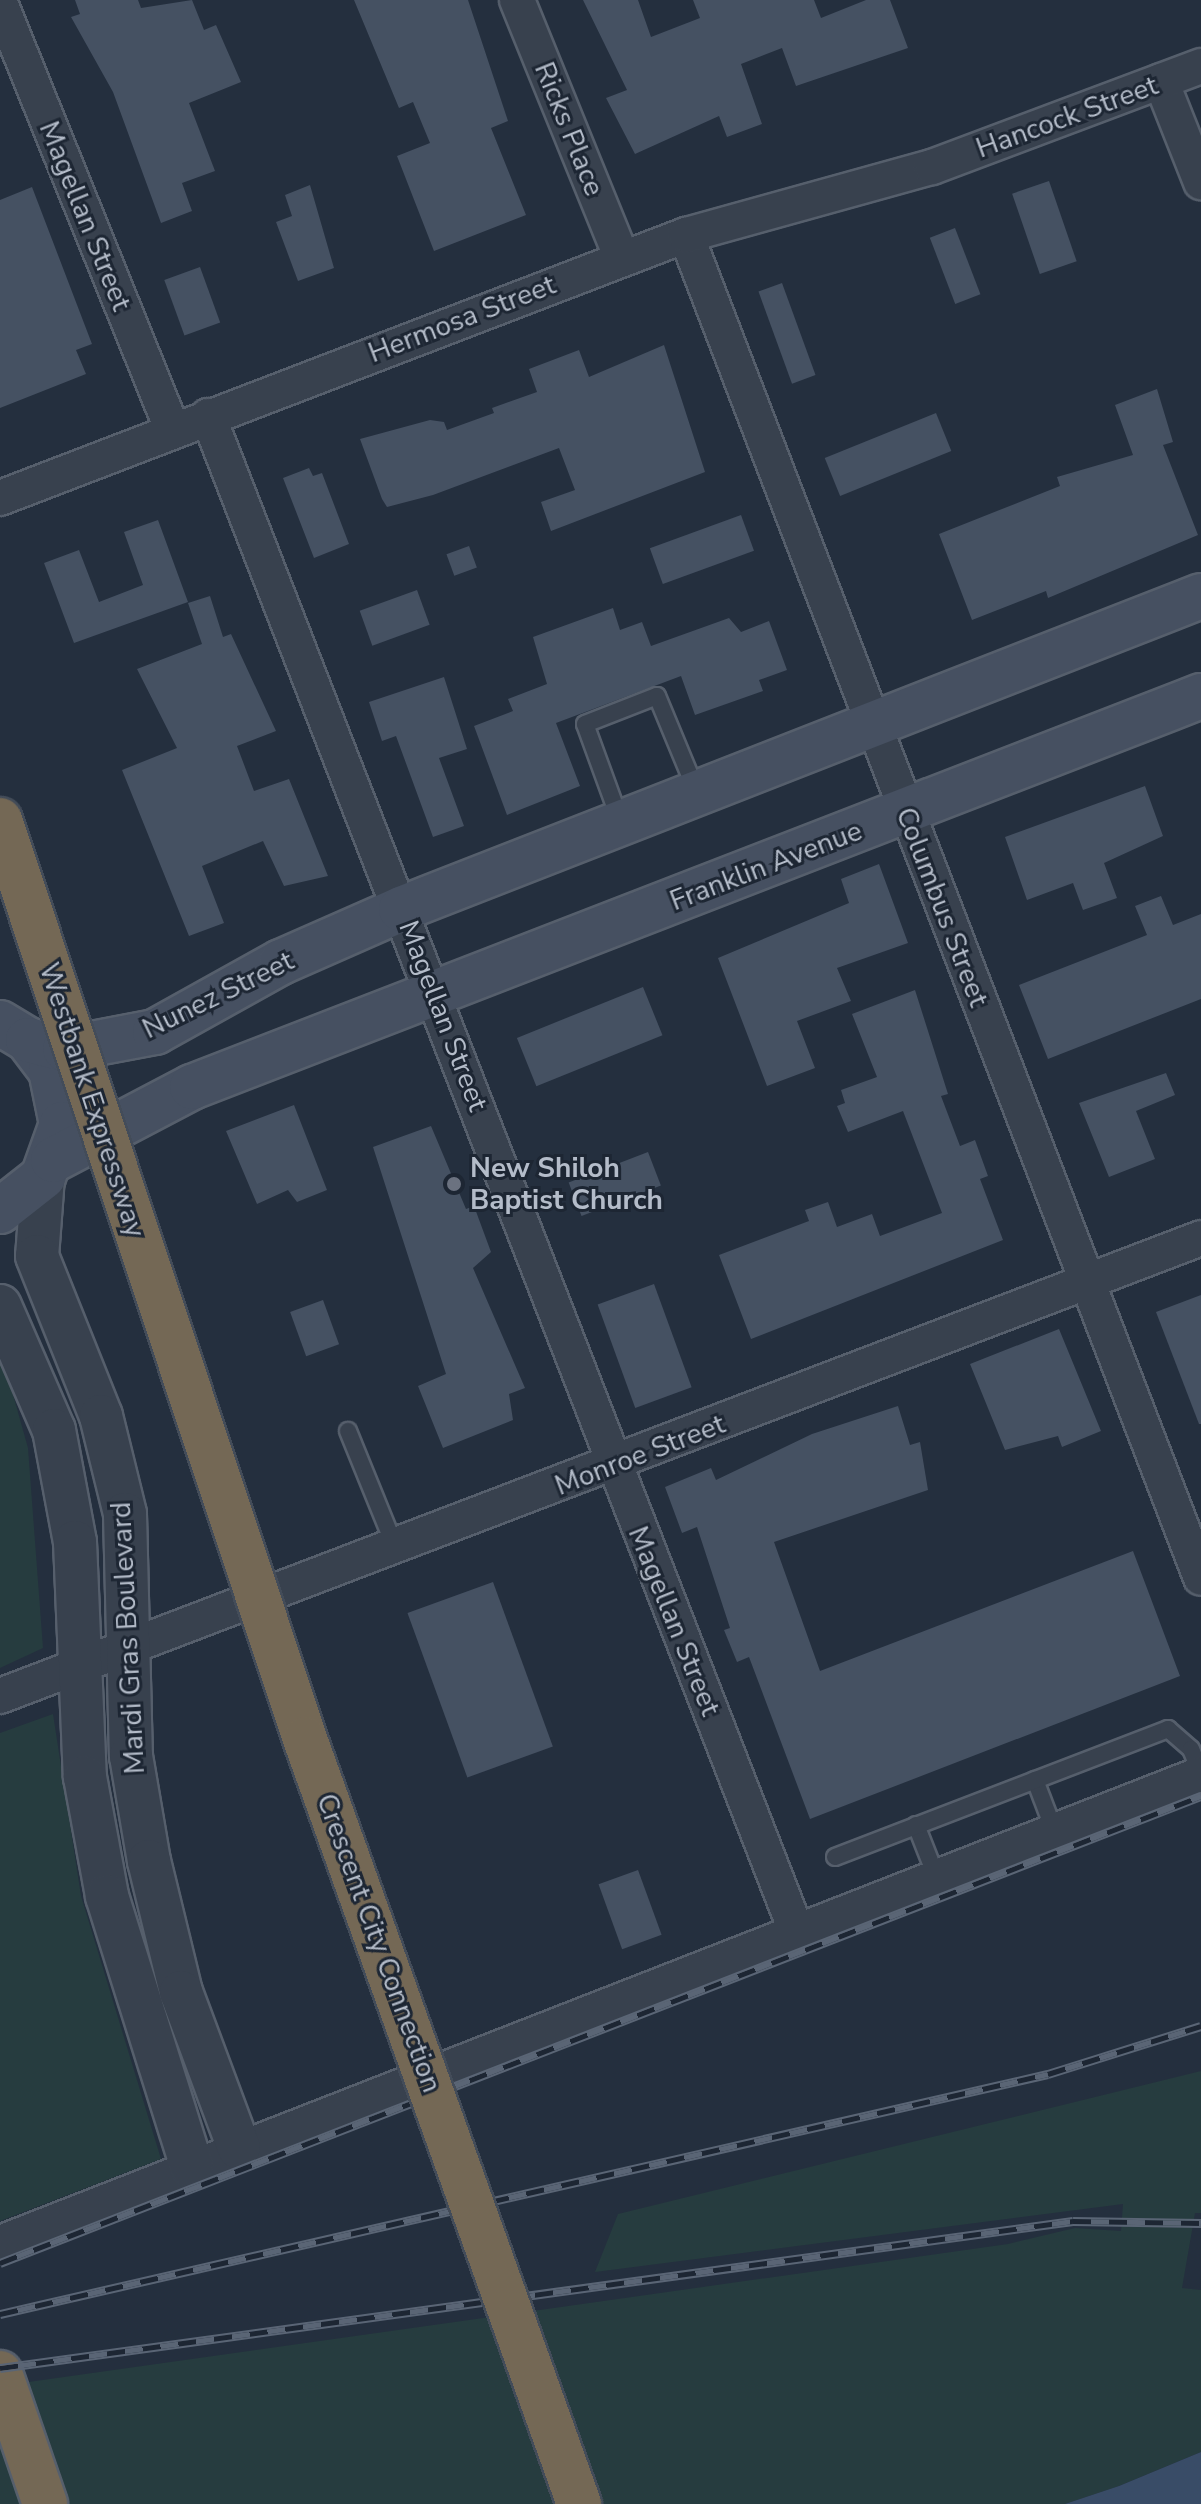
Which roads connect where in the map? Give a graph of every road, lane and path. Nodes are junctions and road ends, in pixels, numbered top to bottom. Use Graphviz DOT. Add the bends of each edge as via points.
graph roads {
  1 [pos="517,0"];
  2 [pos="0,3"];
  3 [pos="1201,66"];
  4 [pos="1161,81"];
  5 [pos="932,167"];
  6 [pos="1201,182"];
  7 [pos="686,235"];
  8 [pos="622,259"];
  9 [pos="208,416"];
  10 [pos="172,429"];
  11 [pos="0,498"];
  12 [pos="1201,596"];
  13 [pos="1201,696"];
  14 [pos="871,724"];
  15 [pos="697,792"];
  16 [pos="906,812"];
  17 [pos="0,820"];
  18 [pos="620,821"];
  19 [pos="401,909"];
  20 [pos="433,991"];
  21 [pos="10,1026"];
  22 [pos="48,1169"];
  23 [pos="0,1211"];
  24 [pos="1201,1238"];
  25 [pos="1088,1281"];
  26 [pos="0,1306"];
  27 [pos="185,1380"];
  28 [pos="348,1431"];
  29 [pos="613,1466"];
  30 [pos="396,1549"];
  31 [pos="1201,1578"];
  32 [pos="129,1650"];
  33 [pos="77,1668"];
  34 [pos="0,1696"];
  35 [pos="1201,1774"];
  36 [pos="1035,1780"];
  37 [pos="916,1825"];
  38 [pos="1054,1830"];
  39 [pos="835,1857"];
  40 [pos="936,1876"];
  41 [pos="796,1930"];
  42 [pos="239,2148"];
  43 [pos="192,2167"];
  44 [pos="0,2243"];
  45 [pos="0,2373"];
  46 [pos="45,2504"];
  47 [pos="579,2504"];
  1 -- 8 [label="street, Ricks Place"];
  2 -- 10 [label="street, Magellan Street"];
  3 -- 4 [label="street, Hancock Street"];
  4 -- 5 [label="street, Hancock Street"];
  4 -- 6 [label="street"];
  5 -- 7 [label="street, Hermosa Street"];
  7 -- 8 [label="street, Hermosa Street"];
  7 -- 14 [label="street, Columbus Street"];
  8 -- 9 [label="street, Hermosa Street"];
  9 -- 10 [label="street, Hermosa Street"];
  9 -- 19 [label="street, Magellan Street"];
  10 -- 11 [label="street, Hermosa Street"];
  12 -- 14 [label="main road"];
  13 -- 16 [label="main road, Franklin Avenue"];
  14 -- 15 [label="main road"];
  14 -- 16 [label="street, Columbus Street"];
  15 -- 18 [label="main road"];
  15 -- 18 [label="lane" via="657,696 585,724"];
  16 -- 20 [label="main road, Franklin Avenue"];
  16 -- 25 [label="street, Columbus Street"];
  17 -- 27 [label="highway, Westbank Expressway, bridge"];
  18 -- 19 [label="main road"];
  19 -- 20 [label="street, Magellan Street"];
  19 -- 21 [label="main road, Nunez Street" via="281,962 155,1032 65,1049"];
  20 -- 22 [label="main road, Franklin Avenue" via="154,1102"];
  20 -- 29 [label="street, Magellan Street"];
  21 -- 22 [label="main road" via="51,1070 62,1105"];
  22 -- 23 [label="main road"];
  22 -- 32 [label="street, Mardi Gras Boulevard" via="37,1256 101,1416 122,1500"];
  24 -- 25 [label="street, Monroe Street"];
  25 -- 29 [label="street, Monroe Street"];
  25 -- 31 [label="street, Columbus Street"];
  26 -- 33 [label="street, Mardi Gras Boulevard" via="36,1376 63,1469 75,1542"];
  27 -- 47 [label="highway, Crescent City Connection, bridge"];
  28 -- 30 [label="lane"];
  29 -- 30 [label="street, Monroe Street"];
  29 -- 41 [label="street, Magellan Street"];
  30 -- 32 [label="street, Monroe Street"];
  32 -- 33 [label="street, Monroe Street"];
  32 -- 42 [label="street, Mardi Gras Boulevard" via="131,1756 149,1861 181,1992"];
  33 -- 34 [label="street, Monroe Street"];
  33 -- 43 [label="street, Mardi Gras Boulevard" via="85,1777 107,1896"];
  35 -- 36 [label="lane" via="1191,1749 1168,1729"];
  35 -- 38 [label="street"];
  36 -- 37 [label="lane"];
  36 -- 38 [label="lane"];
  37 -- 39 [label="lane"];
  37 -- 40 [label="lane"];
  38 -- 40 [label="street"];
  40 -- 41 [label="street"];
  41 -- 42 [label="street"];
  42 -- 43 [label="street"];
  43 -- 44 [label="street"];
  45 -- 46 [label="highway"];
}
